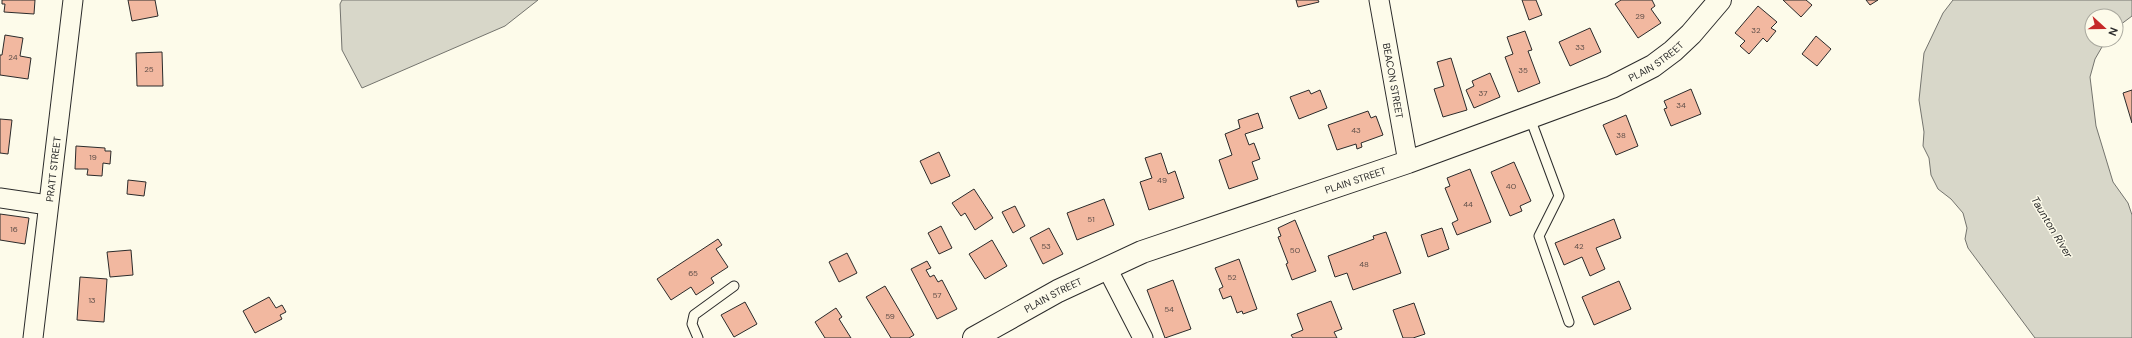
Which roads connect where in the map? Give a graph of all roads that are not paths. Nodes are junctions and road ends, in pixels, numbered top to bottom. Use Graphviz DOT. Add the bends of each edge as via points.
graph roads {
  1 [pos="73,0"];
  2 [pos="1379,0"];
  3 [pos="1720,0"];
  4 [pos="1530,118"];
  5 [pos="1408,162"];
  6 [pos="0,198"];
  7 [pos="48,205"];
  8 [pos="1107,268"];
  9 [pos="734,286"];
  10 [pos="1569,322"];
  11 [pos="33,338"];
  12 [pos="698,338"];
  13 [pos="974,338"];
  14 [pos="1143,338"];
  1 -- 7 [label="street, PRATT STREET"];
  2 -- 5 [label="street, BEACON STREET"];
  3 -- 4 [label="main road, PLAIN STREET" via="1691,34 1653,66 1612,88"];
  4 -- 5 [label="main road, PLAIN STREET"];
  4 -- 10 [label="lane" via="1559,196 1539,236"];
  5 -- 8 [label="main road, PLAIN STREET" via="1142,252"];
  6 -- 7 [label="street"];
  7 -- 11 [label="street, PRATT STREET"];
  8 -- 13 [label="main road, PLAIN STREET" via="1058,291"];
  8 -- 14 [label="street"];
  9 -- 12 [label="lane" via="694,315 692,324"];
}
